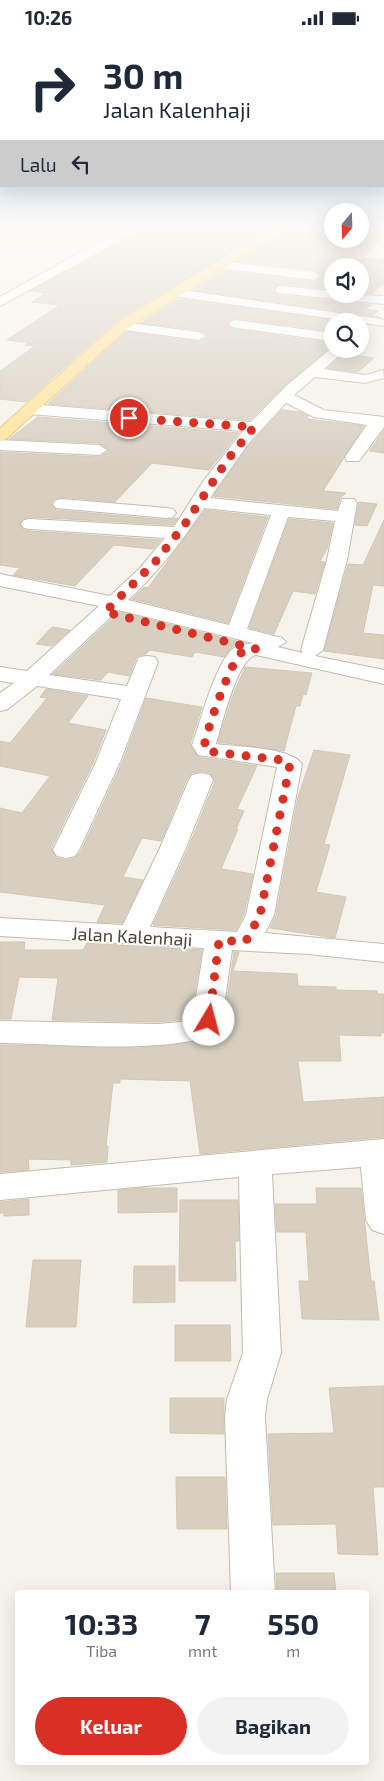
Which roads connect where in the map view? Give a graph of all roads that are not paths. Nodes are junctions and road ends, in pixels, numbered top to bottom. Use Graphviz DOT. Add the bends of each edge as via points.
graph roads {
  1 [pos="154,306"];
  2 [pos="261,306"];
  3 [pos="236,324"];
  4 [pos="122,326"];
  5 [pos="383,326"];
  6 [pos="369,331"];
  7 [pos="199,336"];
  8 [pos="324,336"];
  9 [pos="329,358"];
  10 [pos="311,372"];
  11 [pos="383,374"];
  12 [pos="286,396"];
  13 [pos="29,409"];
  14 [pos="381,421"];
  15 [pos="254,427"];
  16 [pos="0,436"];
  17 [pos="0,445"];
  18 [pos="99,450"];
  19 [pos="353,457"];
  20 [pos="62,504"];
  21 [pos="195,509"];
  22 [pos="282,510"];
  23 [pos="30,524"];
  24 [pos="179,533"];
  25 [pos="0,580"];
  26 [pos="0,588"];
  27 [pos="110,607"];
  28 [pos="236,632"];
  29 [pos="256,649"];
  30 [pos="312,651"];
  31 [pos="147,662"];
  32 [pos="384,665"];
  33 [pos="0,674"];
  34 [pos="384,677"];
  35 [pos="31,680"];
  36 [pos="135,694"];
  37 [pos="0,704"];
  38 [pos="201,780"];
  39 [pos="66,850"];
  40 [pos="0,927"];
  41 [pos="132,935"];
  42 [pos="233,941"];
  43 [pos="384,953"];
  44 [pos="0,1032"];
  45 [pos="380,1153"];
  46 [pos="254,1162"];
  47 [pos="0,1187"];
  48 [pos="384,1220"];
  49 [pos="253,1590"];
  1 -- 4 [label="main road"];
  2 -- 5 [label="street"];
  3 -- 8 [label="street"];
  4 -- 7 [label="street"];
  4 -- 13 [label="main road"];
  5 -- 6 [label="street"];
  9 -- 10 [label="street"];
  10 -- 11 [label="street" via="365,379"];
  10 -- 12 [label="street"];
  12 -- 14 [label="street" via="295,404 313,411"];
  12 -- 15 [label="street"];
  13 -- 15 [label="street"];
  13 -- 16 [label="main road"];
  14 -- 19 [label="street"];
  15 -- 21 [label="street"];
  17 -- 18 [label="street"];
  20 -- 21 [label="street"];
  21 -- 22 [label="street"];
  21 -- 24 [label="street"];
  22 -- 28 [label="street"];
  22 -- 30 [label="street" via="346,510 337,559"];
  23 -- 24 [label="street"];
  24 -- 27 [label="street" via="147,571"];
  25 -- 27 [label="street"];
  26 -- 27 [label="street"];
  27 -- 28 [label="street"];
  27 -- 29 [label="street"];
  27 -- 35 [label="street"];
  28 -- 30 [label="street"];
  29 -- 34 [label="street"];
  29 -- 42 [label="street" via="242,653 234,662 204,745 206,750 213,752 282,760 290,764 260,915"];
  30 -- 32 [label="street"];
  31 -- 36 [label="street"];
  33 -- 35 [label="street"];
  35 -- 36 [label="street"];
  35 -- 37 [label="street"];
  36 -- 39 [label="street" via="108,762"];
  38 -- 41 [label="street"];
  40 -- 41 [label="street, Jalan Kalenhaji"];
  41 -- 42 [label="street, Jalan Kalenhaji"];
  42 -- 43 [label="street, Jalan Kalenhaji"];
  42 -- 44 [label="street" via="206,1028 158,1035"];
  45 -- 46 [label="street"];
  45 -- 48 [label="street"];
  46 -- 47 [label="street"];
  46 -- 49 [label="street" via="262,1353 245,1402"];
}
